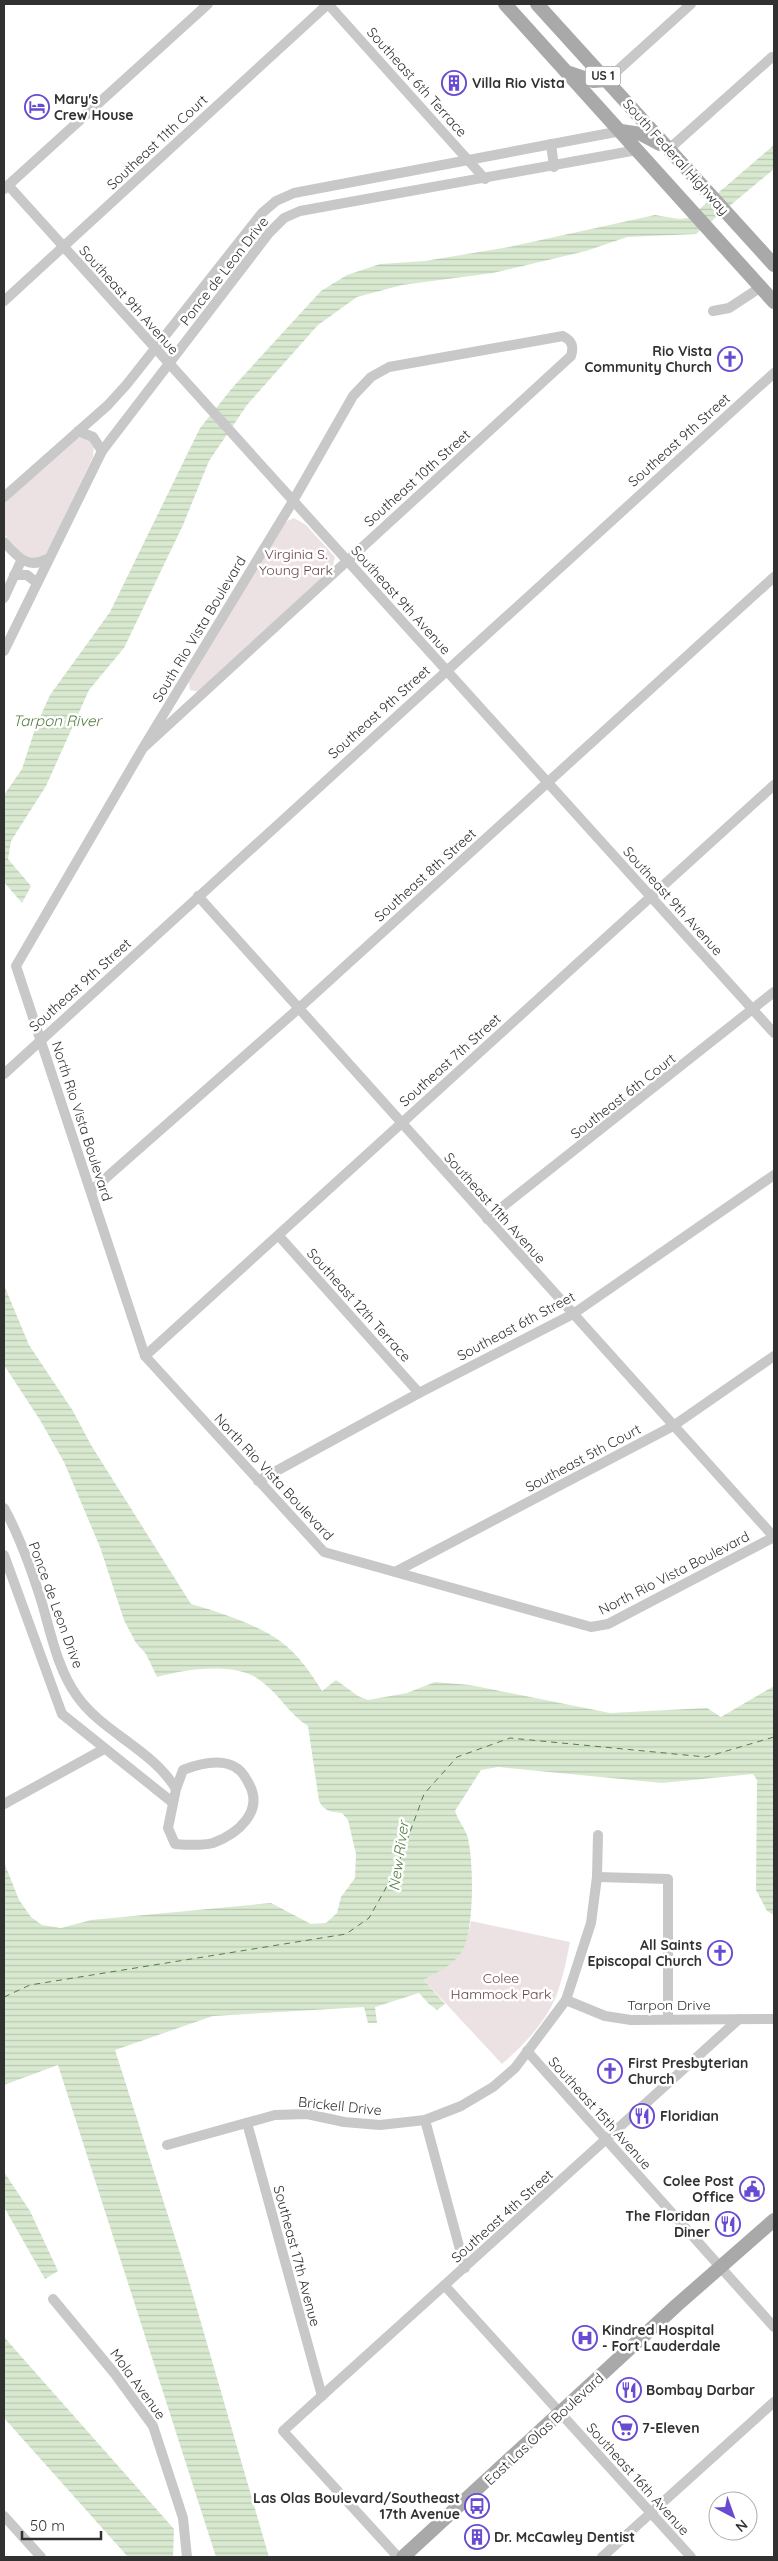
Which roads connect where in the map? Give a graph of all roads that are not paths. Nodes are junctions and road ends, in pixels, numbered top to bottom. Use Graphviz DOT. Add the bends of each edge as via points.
graph roads {
  1 [pos="208,4"];
  2 [pos="328,4"];
  3 [pos="505,4"];
  4 [pos="537,4"];
  5 [pos="691,4"];
  6 [pos="772,57"];
  7 [pos="567,72"];
  8 [pos="607,80"];
  9 [pos="621,131"];
  10 [pos="551,144"];
  11 [pos="669,149"];
  12 [pos="637,150"];
  13 [pos="469,160"];
  14 [pos="554,167"];
  15 [pos="486,179"];
  16 [pos="6,187"];
  17 [pos="64,246"];
  18 [pos="772,258"];
  19 [pos="761,287"];
  20 [pos="4,301"];
  21 [pos="774,302"];
  22 [pos="714,311"];
  23 [pos="178,321"];
  24 [pos="192,333"];
  25 [pos="574,348"];
  26 [pos="156,351"];
  27 [pos="168,365"];
  28 [pos="774,373"];
  29 [pos="78,431"];
  30 [pos="102,452"];
  31 [pos="4,497"];
  32 [pos="293,501"];
  33 [pos="4,542"];
  34 [pos="47,559"];
  35 [pos="21,560"];
  36 [pos="346,561"];
  37 [pos="14,575"];
  38 [pos="774,577"];
  39 [pos="36,582"];
  40 [pos="4,598"];
  41 [pos="4,651"];
  42 [pos="446,670"];
  43 [pos="183,682"];
  44 [pos="198,697"];
  45 [pos="143,748"];
  46 [pos="547,783"];
  47 [pos="774,785"];
  48 [pos="198,896"];
  49 [pos="651,897"];
  50 [pos="774,992"];
  51 [pos="298,1009"];
  52 [pos="754,1010"];
  53 [pos="774,1033"];
  54 [pos="41,1039"];
  55 [pos="4,1074"];
  56 [pos="400,1124"];
  57 [pos="774,1175"];
  58 [pos="91,1191"];
  59 [pos="487,1219"];
  60 [pos="279,1236"];
  61 [pos="573,1314"];
  62 [pos="145,1356"];
  63 [pos="774,1356"];
  64 [pos="418,1393"];
  65 [pos="673,1426"];
  66 [pos="258,1481"];
  67 [pos="4,1508"];
  68 [pos="774,1537"];
  69 [pos="4,1555"];
  70 [pos="397,1571"];
  71 [pos="104,1749"];
  72 [pos="176,1789"];
  73 [pos="172,1802"];
  74 [pos="4,1804"];
  75 [pos="598,1835"];
  76 [pos="597,1877"];
  77 [pos="566,2000"];
  78 [pos="668,2019"];
  79 [pos="739,2019"];
  80 [pos="774,2019"];
  81 [pos="527,2051"];
  82 [pos="426,2120"];
  83 [pos="247,2123"];
  84 [pos="606,2140"];
  85 [pos="167,2145"];
  86 [pos="774,2220"];
  87 [pos="720,2267"];
  88 [pos="465,2268"];
  89 [pos="446,2286"];
  90 [pos="54,2299"];
  91 [pos="774,2327"];
  92 [pos="322,2396"];
  93 [pos="774,2402"];
  94 [pos="560,2414"];
  95 [pos="651,2513"];
  96 [pos="4,2516"];
  97 [pos="415,2552"];
  98 [pos="41,2557"];
  99 [pos="187,2557"];
  100 [pos="398,2557"];
  101 [pos="402,2557"];
  102 [pos="602,2557"];
  103 [pos="691,2557"];
  1 -- 16 [label="street"];
  2 -- 13 [label="street, Southeast 6th Terrace"];
  2 -- 17 [label="street, Southeast 11th Court"];
  3 -- 7 [label="main road, US 1"];
  4 -- 8 [label="main road, South Federal Highway / US 1"];
  5 -- 8 [label="street"];
  6 -- 11 [label="street"];
  7 -- 8 [label="main road" via="593,81"];
  7 -- 9 [label="main road, South Federal Highway / US 1"];
  8 -- 11 [label="main road, South Federal Highway / US 1"];
  9 -- 10 [label="street, Ponce de Leon Drive"];
  9 -- 11 [label="main road" via="641,134"];
  9 -- 12 [label="main road, South Federal Highway / US 1"];
  10 -- 13 [label="street, Ponce de Leon Drive"];
  10 -- 14 [label="street"];
  11 -- 18 [label="main road, South Federal Highway / US 1"];
  12 -- 14 [label="street, Ponce de Leon Drive"];
  12 -- 19 [label="main road, South Federal Highway / US 1"];
  13 -- 15 [label="street, Southeast 6th Terrace"];
  13 -- 23 [label="street, Ponce de Leon Drive" via="294,193 276,201 252,225"];
  14 -- 15 [label="street, Ponce de Leon Drive"];
  15 -- 24 [label="street, Ponce de Leon Drive" via="300,211 284,218"];
  16 -- 17 [label="street, Southeast 9th Avenue"];
  17 -- 20 [label="street, Southeast 11th Court"];
  17 -- 26 [label="street, Southeast 9th Avenue"];
  19 -- 21 [label="main road, US 1"];
  19 -- 22 [label="street" via="730,308"];
  23 -- 24 [label="street" via="183,330"];
  23 -- 26 [label="street, Ponce de Leon Drive"];
  24 -- 27 [label="street, Ponce de Leon Drive"];
  25 -- 32 [label="street, South Rio Vista Boulevard" via="563,336 389,367 371,377 353,396"];
  25 -- 36 [label="street, Southeast 10th Street" via="571,356"];
  26 -- 27 [label="street, Southeast 9th Avenue"];
  26 -- 29 [label="street, Ponce de Leon Drive" via="108,405"];
  27 -- 30 [label="street, Ponce de Leon Drive"];
  27 -- 32 [label="street, Southeast 9th Avenue"];
  28 -- 42 [label="street, Southeast 9th Street"];
  29 -- 30 [label="street" via="93,437"];
  29 -- 31 [label="street, Ponce de Leon Drive"];
  30 -- 34 [label="street, Ponce de Leon Drive"];
  32 -- 36 [label="street, Southeast 9th Avenue"];
  32 -- 43 [label="street, South Rio Vista Boulevard"];
  33 -- 35 [label="street"];
  34 -- 35 [label="street" via="33,564"];
  34 -- 39 [label="street, Ponce de Leon Drive"];
  35 -- 37 [label="street"];
  36 -- 42 [label="street, Southeast 9th Avenue"];
  36 -- 44 [label="street, Southeast 10th Street"];
  37 -- 39 [label="street" via="28,576"];
  37 -- 40 [label="street"];
  38 -- 46 [label="street, Southeast 8th Street"];
  39 -- 41 [label="street, Ponce de Leon Drive"];
  42 -- 46 [label="street, Southeast 9th Avenue"];
  42 -- 48 [label="street, Southeast 9th Street"];
  43 -- 44 [label="street"];
  43 -- 45 [label="street, South Rio Vista Boulevard"];
  44 -- 45 [label="street, Southeast 10th Street"];
  45 -- 54 [label="street, South Rio Vista Boulevard" via="16,966"];
  46 -- 49 [label="street, Southeast 9th Avenue"];
  46 -- 51 [label="street, Southeast 8th Street"];
  47 -- 49 [label="street, Southeast 7th Street"];
  48 -- 51 [label="street, Southeast 11th Avenue"];
  48 -- 54 [label="street, Southeast 9th Street"];
  49 -- 52 [label="street, Southeast 9th Avenue"];
  49 -- 56 [label="street, Southeast 7th Street"];
  50 -- 52 [label="street, Southeast 6th Court"];
  51 -- 56 [label="street, Southeast 11th Avenue"];
  51 -- 58 [label="street, Southeast 8th Street"];
  52 -- 53 [label="street, Southeast 9th Avenue"];
  52 -- 59 [label="street, Southeast 6th Court"];
  54 -- 55 [label="street, Southeast 9th Street"];
  54 -- 58 [label="street, North Rio Vista Boulevard"];
  56 -- 59 [label="street, Southeast 11th Avenue"];
  56 -- 60 [label="street, Southeast 7th Street"];
  57 -- 61 [label="street, Southeast 6th Street"];
  58 -- 62 [label="street, North Rio Vista Boulevard"];
  59 -- 61 [label="street, Southeast 11th Avenue"];
  60 -- 62 [label="street, Southeast 7th Street"];
  60 -- 64 [label="street, Southeast 12th Terrace"];
  61 -- 64 [label="street, Southeast 6th Street"];
  61 -- 65 [label="street, Southeast 11th Avenue"];
  62 -- 66 [label="street, North Rio Vista Boulevard"];
  63 -- 65 [label="street, Southeast 5th Court"];
  64 -- 66 [label="street, Southeast 6th Street"];
  65 -- 68 [label="street, Southeast 11th Avenue"];
  65 -- 70 [label="street, Southeast 5th Court"];
  66 -- 70 [label="street, North Rio Vista Boulevard" via="324,1552"];
  67 -- 72 [label="street, Ponce de Leon Drive" via="37,1589 58,1656 76,1695 95,1716 168,1775"];
  68 -- 70 [label="street, North Rio Vista Boulevard" via="608,1624 591,1627"];
  69 -- 71 [label="street" via="62,1714"];
  71 -- 73 [label="street"];
  71 -- 74 [label="street"];
  72 -- 73 [label="street"];
  72 -- 73 [label="street" via="182,1770 200,1764 227,1763 242,1771 254,1793 253,1812 240,1828 214,1842 193,1846 175,1844 168,1828"];
  75 -- 76 [label="street, Brickell Drive"];
  76 -- 77 [label="street, Brickell Drive" via="591,1923"];
  76 -- 78 [label="street" via="668,1878"];
  77 -- 78 [label="street, Tarpon Drive" via="605,2016 630,2020"];
  77 -- 81 [label="street, Brickell Drive"];
  78 -- 79 [label="street, Tarpon Drive"];
  79 -- 80 [label="street, Tarpon Drive"];
  79 -- 84 [label="street, Southeast 4th Street"];
  81 -- 82 [label="street, Brickell Drive" via="515,2068 493,2087 461,2106"];
  81 -- 84 [label="street, Southeast 15th Avenue"];
  82 -- 83 [label="street, Brickell Drive" via="380,2125 307,2114 275,2115"];
  82 -- 88 [label="street"];
  83 -- 85 [label="street, Brickell Drive"];
  83 -- 92 [label="street, Southeast 17th Avenue"];
  84 -- 87 [label="street, Southeast 15th Avenue"];
  84 -- 88 [label="street, Southeast 4th Street"];
  86 -- 87 [label="main road, East Las Olas Boulevard"];
  87 -- 91 [label="street, Southeast 15th Avenue"];
  87 -- 94 [label="main road, East Las Olas Boulevard"];
  88 -- 89 [label="street, Southeast 4th Street"];
  89 -- 92 [label="street, Southeast 4th Street"];
  89 -- 94 [label="street, Southeast 16th Avenue"];
  90 -- 99 [label="street, Mola Avenue" via="153,2426 183,2518"];
  92 -- 100 [label="street, Southeast 4th Street" via="283,2431"];
  93 -- 95 [label="street"];
  94 -- 95 [label="street, Southeast 16th Avenue"];
  94 -- 97 [label="main road, East Las Olas Boulevard"];
  95 -- 102 [label="street"];
  95 -- 103 [label="street, Southeast 16th Avenue"];
  96 -- 98 [label="street"];
  97 -- 101 [label="main road, East Las Olas Boulevard"];
}
